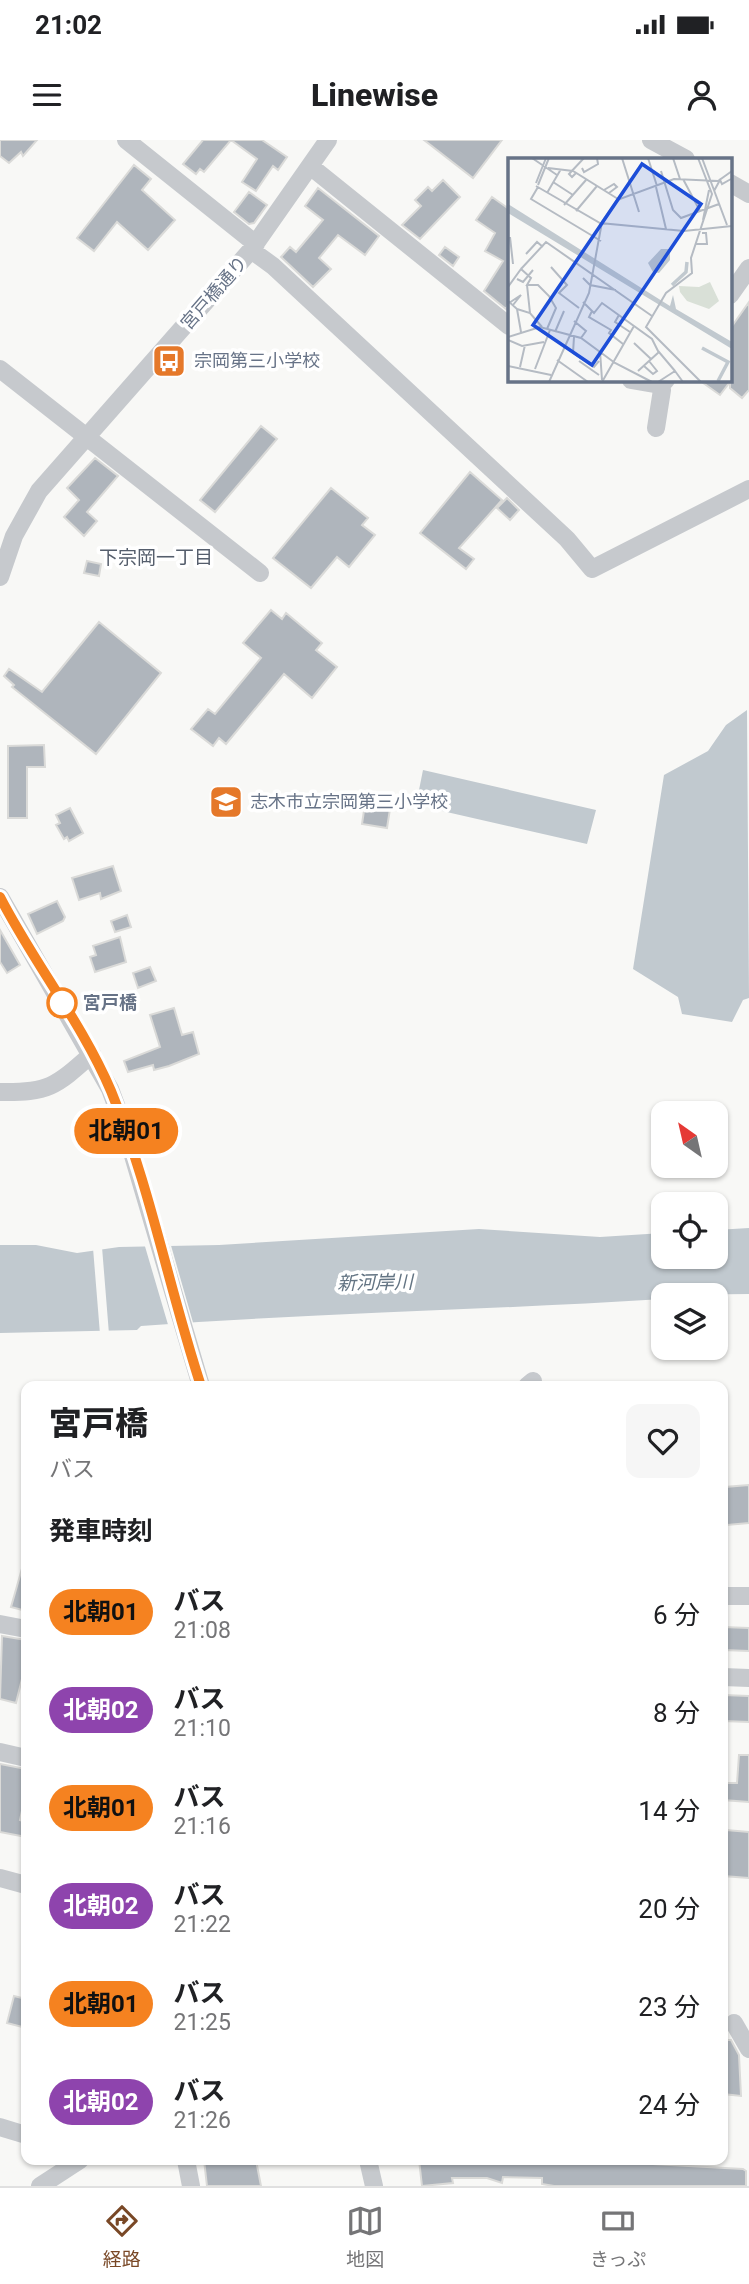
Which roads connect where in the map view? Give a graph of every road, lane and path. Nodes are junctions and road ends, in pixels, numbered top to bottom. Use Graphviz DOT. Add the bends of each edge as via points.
graph roads {
  1 [pos="126,140"];
  2 [pos="328,140"];
  3 [pos="651,140"];
  4 [pos="684,158"];
  5 [pos="310,166"];
  6 [pos="732,184"];
  7 [pos="749,194"];
  8 [pos="254,247"];
  9 [pos="748,271"];
  10 [pos="732,292"];
  11 [pos="508,325"];
  12 [pos="0,369"];
  13 [pos="663,382"];
  14 [pos="656,428"];
  15 [pos="85,436"];
  16 [pos="749,489"];
  17 [pos="260,573"];
  18 [pos="0,577"];
  19 [pos="0,897"];
  20 [pos="92,1054"];
  21 [pos="0,1093"];
  22 [pos="199,1381"];
  23 [pos="728,1596"];
  24 [pos="749,1596"];
  25 [pos="0,1623"];
  26 [pos="21,1628"];
  27 [pos="728,1677"];
  28 [pos="749,1678"];
  29 [pos="0,1752"];
  30 [pos="21,1757"];
  31 [pos="0,1878"];
  32 [pos="21,1884"];
  33 [pos="735,2023"];
  34 [pos="749,2049"];
  35 [pos="0,2127"];
  36 [pos="21,2133"];
  37 [pos="72,2165"];
  38 [pos="187,2165"];
  39 [pos="369,2165"];
  40 [pos="40,2186"];
  41 [pos="191,2186"];
  42 [pos="374,2186"];
  1 -- 8 [label="street"];
  2 -- 5 [label="street, 宮戸橋通り"];
  3 -- 4 [label="street"];
  5 -- 8 [label="street, 宮戸橋通り"];
  5 -- 11 [label="street"];
  6 -- 7 [label="street"];
  8 -- 15 [label="street, 宮戸橋通り"];
  8 -- 16 [label="street" via="567,540 592,569"];
  9 -- 10 [label="street"];
  12 -- 15 [label="street"];
  13 -- 14 [label="street"];
  15 -- 17 [label="street"];
  15 -- 18 [label="street, 宮戸橋通り" via="24,515"];
  19 -- 20 [label="street"];
  20 -- 21 [label="street" via="50,1088 36,1093"];
  20 -- 22 [label="street" via="118,1109"];
  23 -- 24 [label="street"];
  25 -- 26 [label="street"];
  27 -- 28 [label="street"];
  29 -- 30 [label="street"];
  31 -- 32 [label="street"];
  33 -- 34 [label="street"];
  35 -- 36 [label="street"];
  37 -- 40 [label="street"];
  38 -- 41 [label="street"];
  39 -- 42 [label="street"];
}
